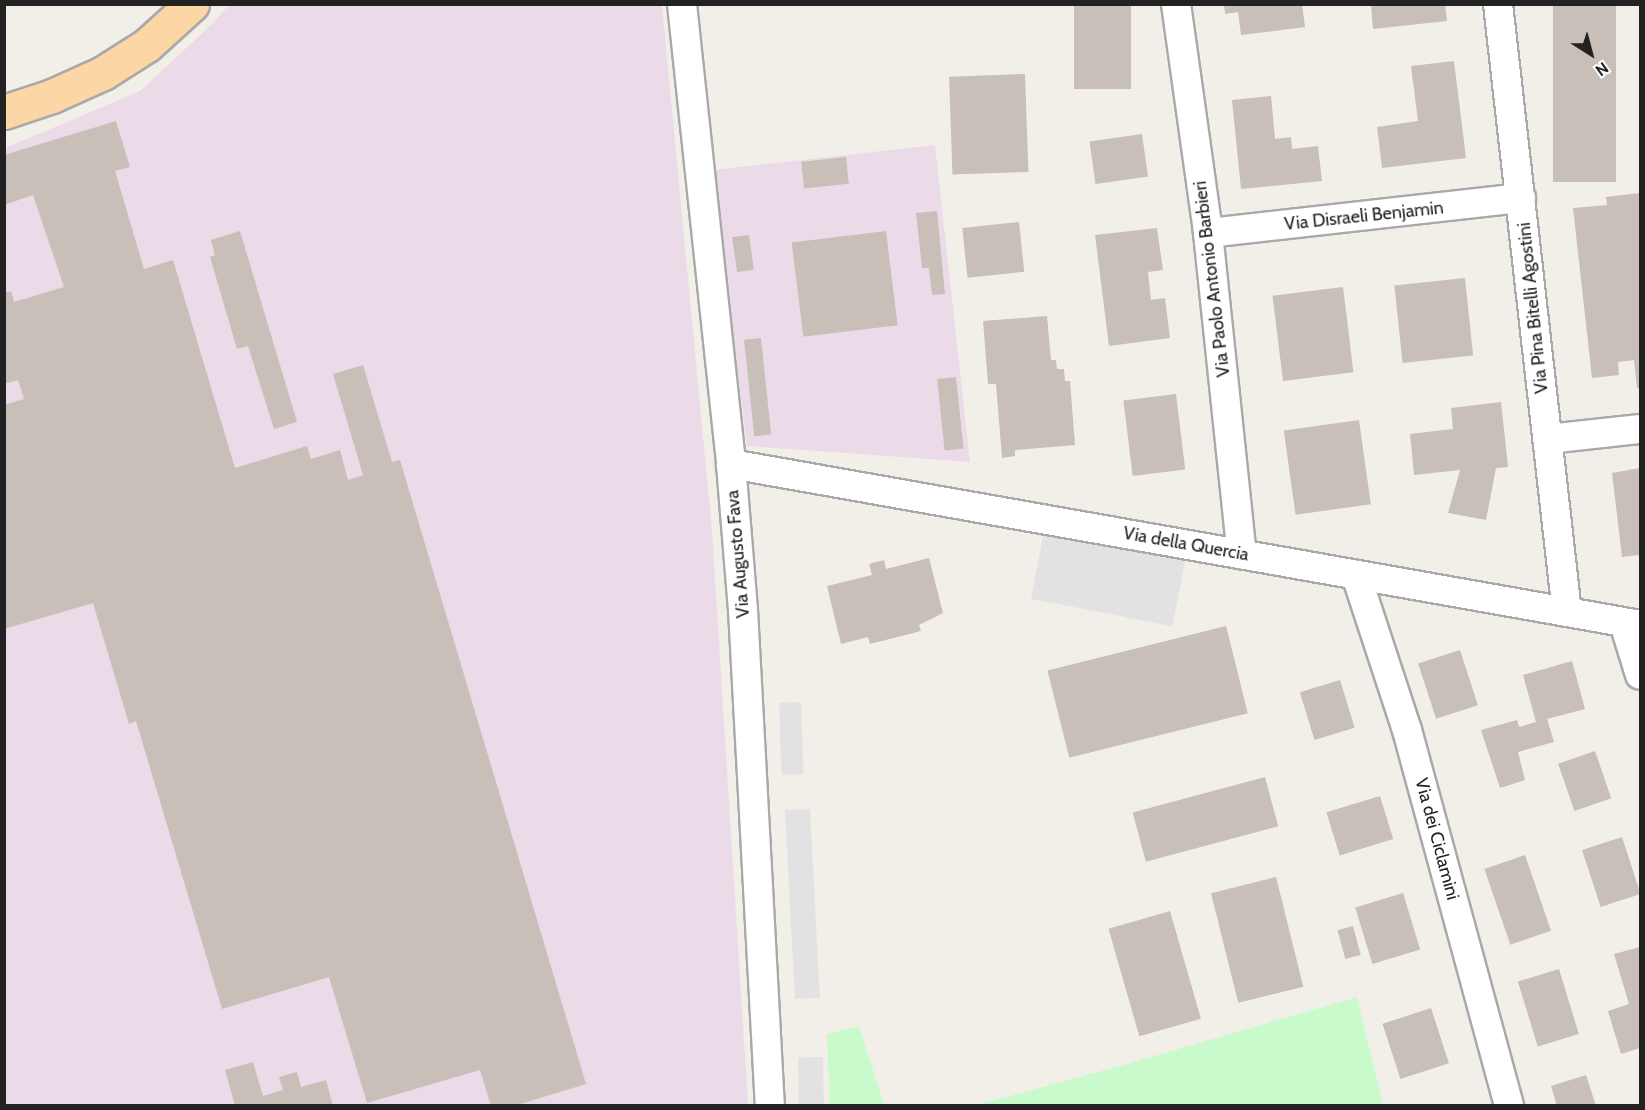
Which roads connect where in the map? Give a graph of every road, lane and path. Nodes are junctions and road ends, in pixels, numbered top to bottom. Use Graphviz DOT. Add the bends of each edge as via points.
graph roads {
  1 [pos="192,4"];
  2 [pos="682,4"];
  3 [pos="1176,4"];
  4 [pos="1498,4"];
  5 [pos="4,112"];
  6 [pos="1521,198"];
  7 [pos="1208,233"];
  8 [pos="1641,429"];
  9 [pos="1548,439"];
  10 [pos="731,464"];
  11 [pos="1242,554"];
  12 [pos="1356,575"];
  13 [pos="1568,612"];
  14 [pos="1632,624"];
  15 [pos="1641,675"];
  16 [pos="770,1106"];
  17 [pos="1509,1106"];
  1 -- 5 [label="main road" via="147,45 103,73"];
  2 -- 10 [label="street, Via Augusto Fava"];
  3 -- 7 [label="street, Via Paolo Antonio Barbieri"];
  4 -- 6 [label="street, Via Pina Bitelli Agostini"];
  6 -- 7 [label="street, Via Disraeli Benjamin"];
  6 -- 9 [label="street, Via Pina Bitelli Agostini"];
  7 -- 11 [label="street, Via Paolo Antonio Barbieri"];
  8 -- 9 [label="street"];
  9 -- 13 [label="street, Via Pina Bitelli Agostini"];
  10 -- 11 [label="street, Via della Quercia"];
  10 -- 16 [label="street, Via Augusto Fava" via="748,691"];
  11 -- 12 [label="street, Via della Quercia"];
  12 -- 13 [label="street, Via della Quercia"];
  12 -- 17 [label="street, Via dei Ciclamini" via="1407,730"];
  13 -- 14 [label="street, Via della Quercia"];
  14 -- 15 [label="street"];
}
